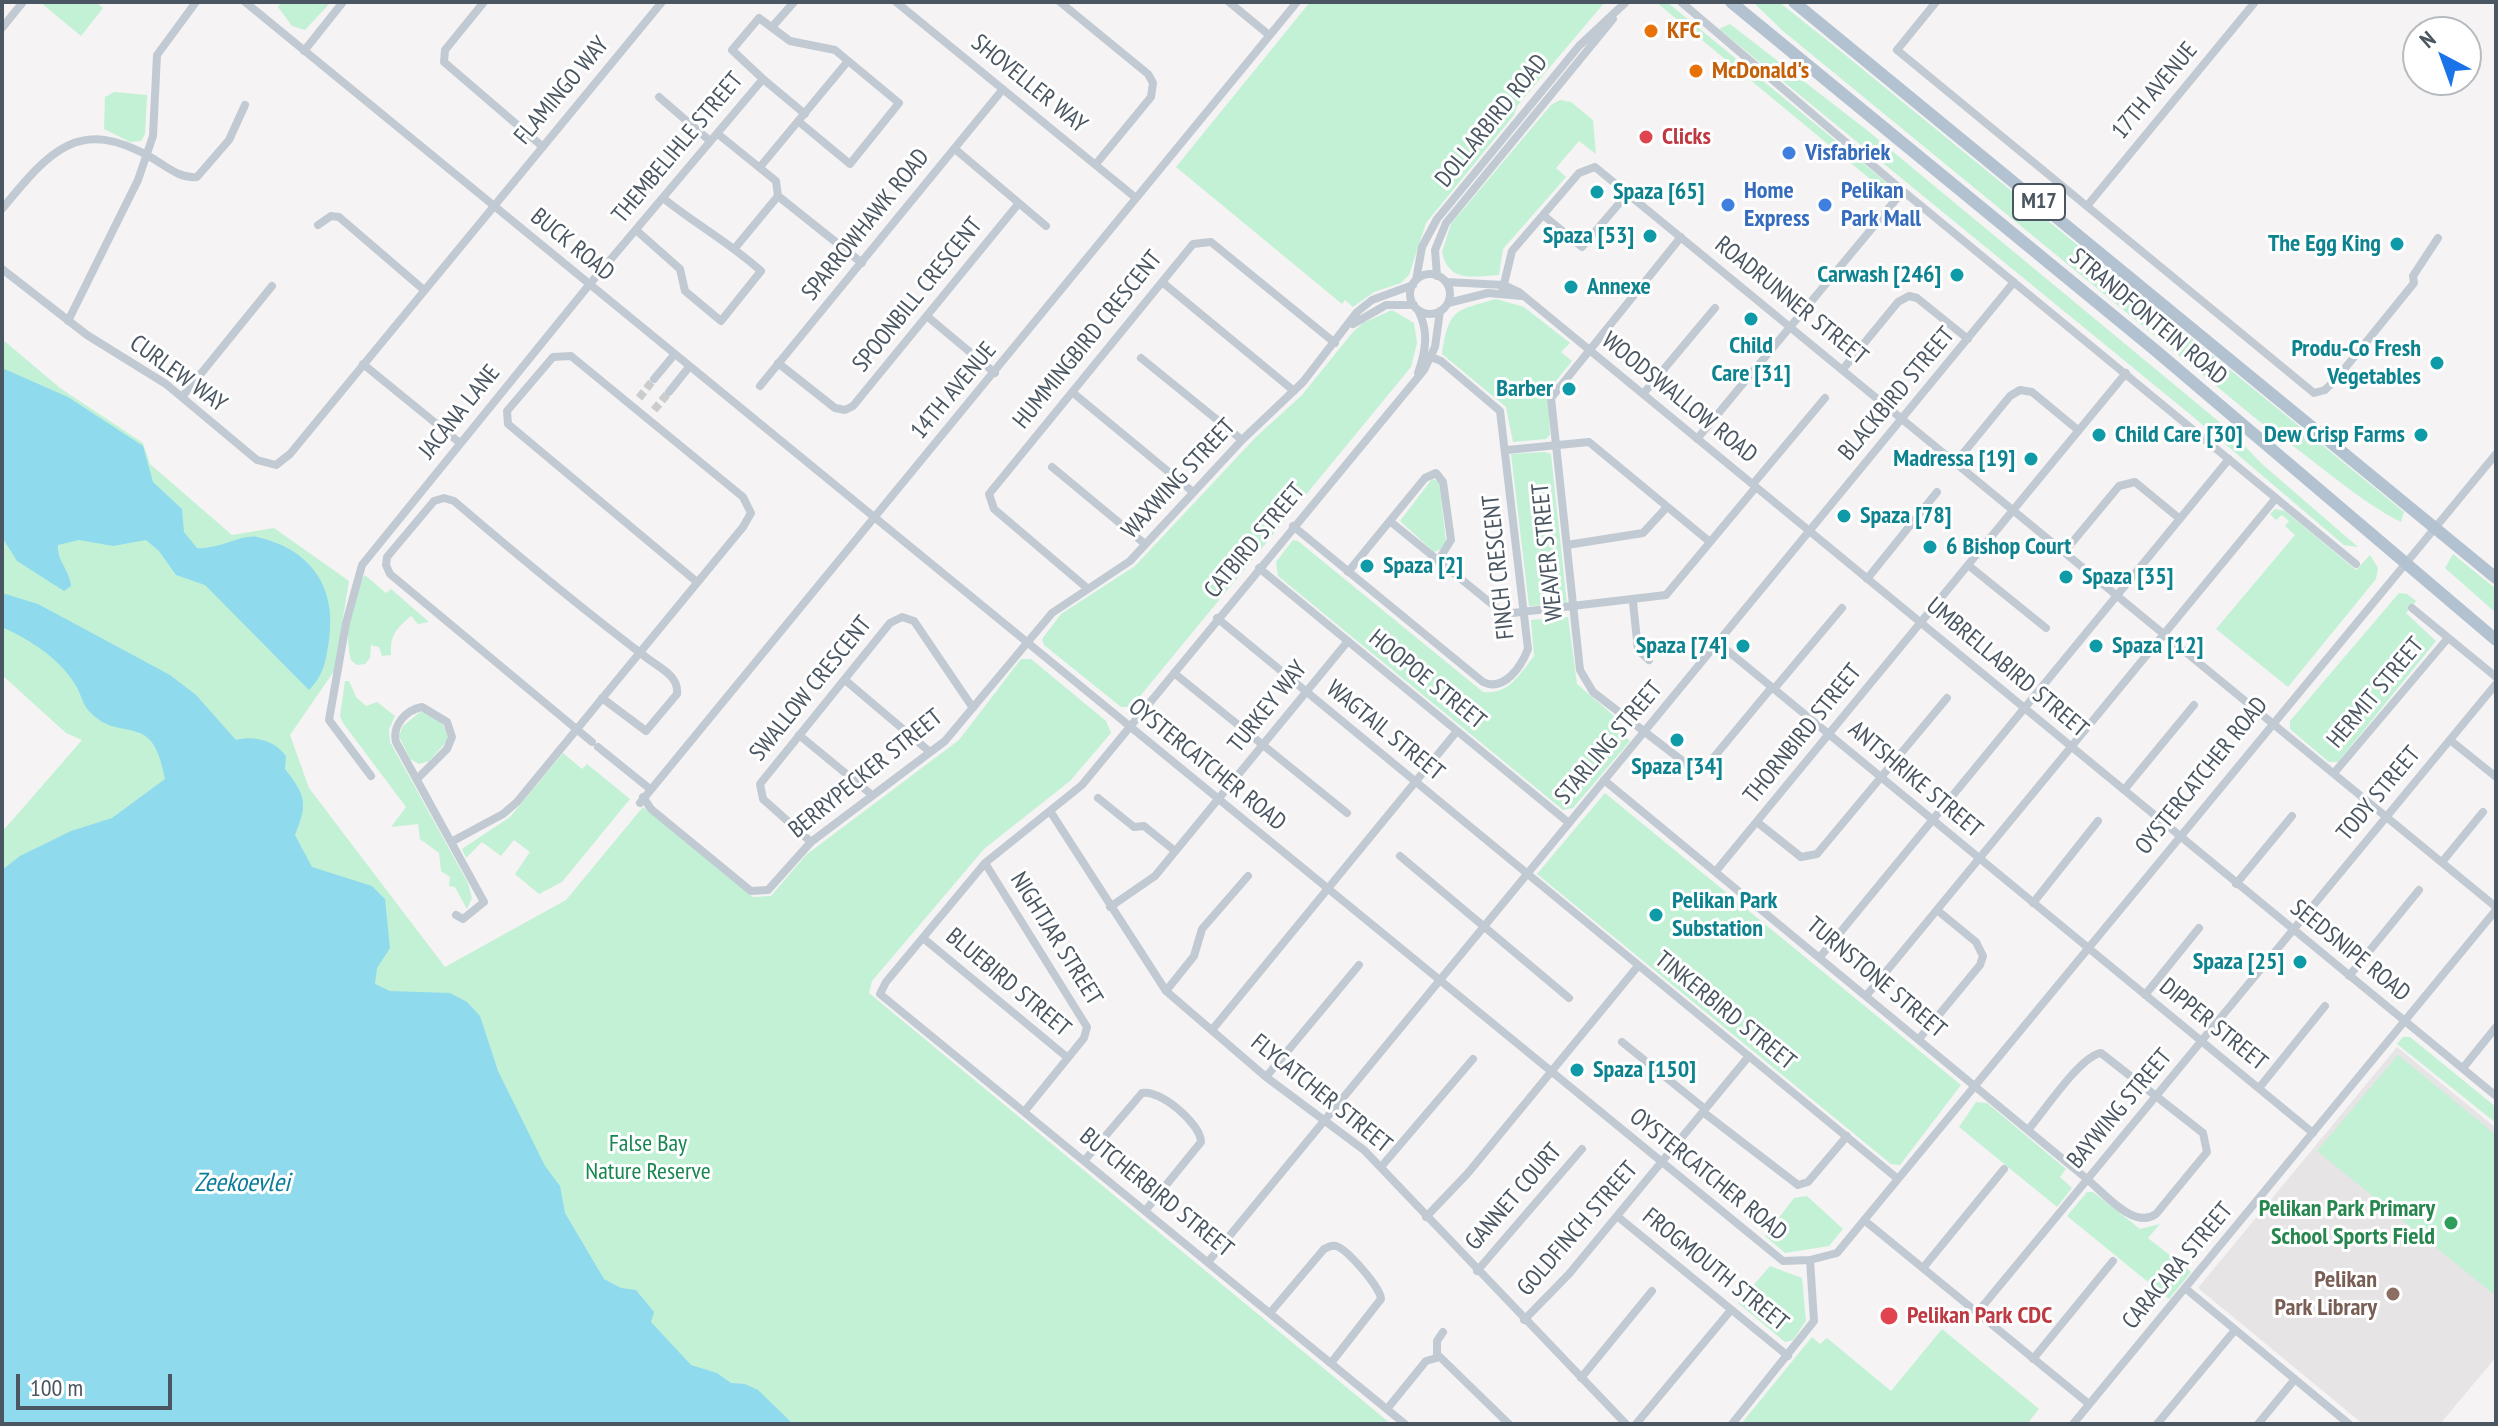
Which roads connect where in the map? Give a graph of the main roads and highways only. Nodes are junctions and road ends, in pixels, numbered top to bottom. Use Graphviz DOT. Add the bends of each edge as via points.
graph roads {
  1 [pos="1731,2"];
  2 [pos="1794,2"];
  3 [pos="2496,578"];
  4 [pos="2496,640"];
  1 -- 4 [label="main road, STRANDFONTEIN ROAD / M17" via="2143,340"];
  2 -- 3 [label="main road, STRANDFONTEIN ROAD / M17"];
}
